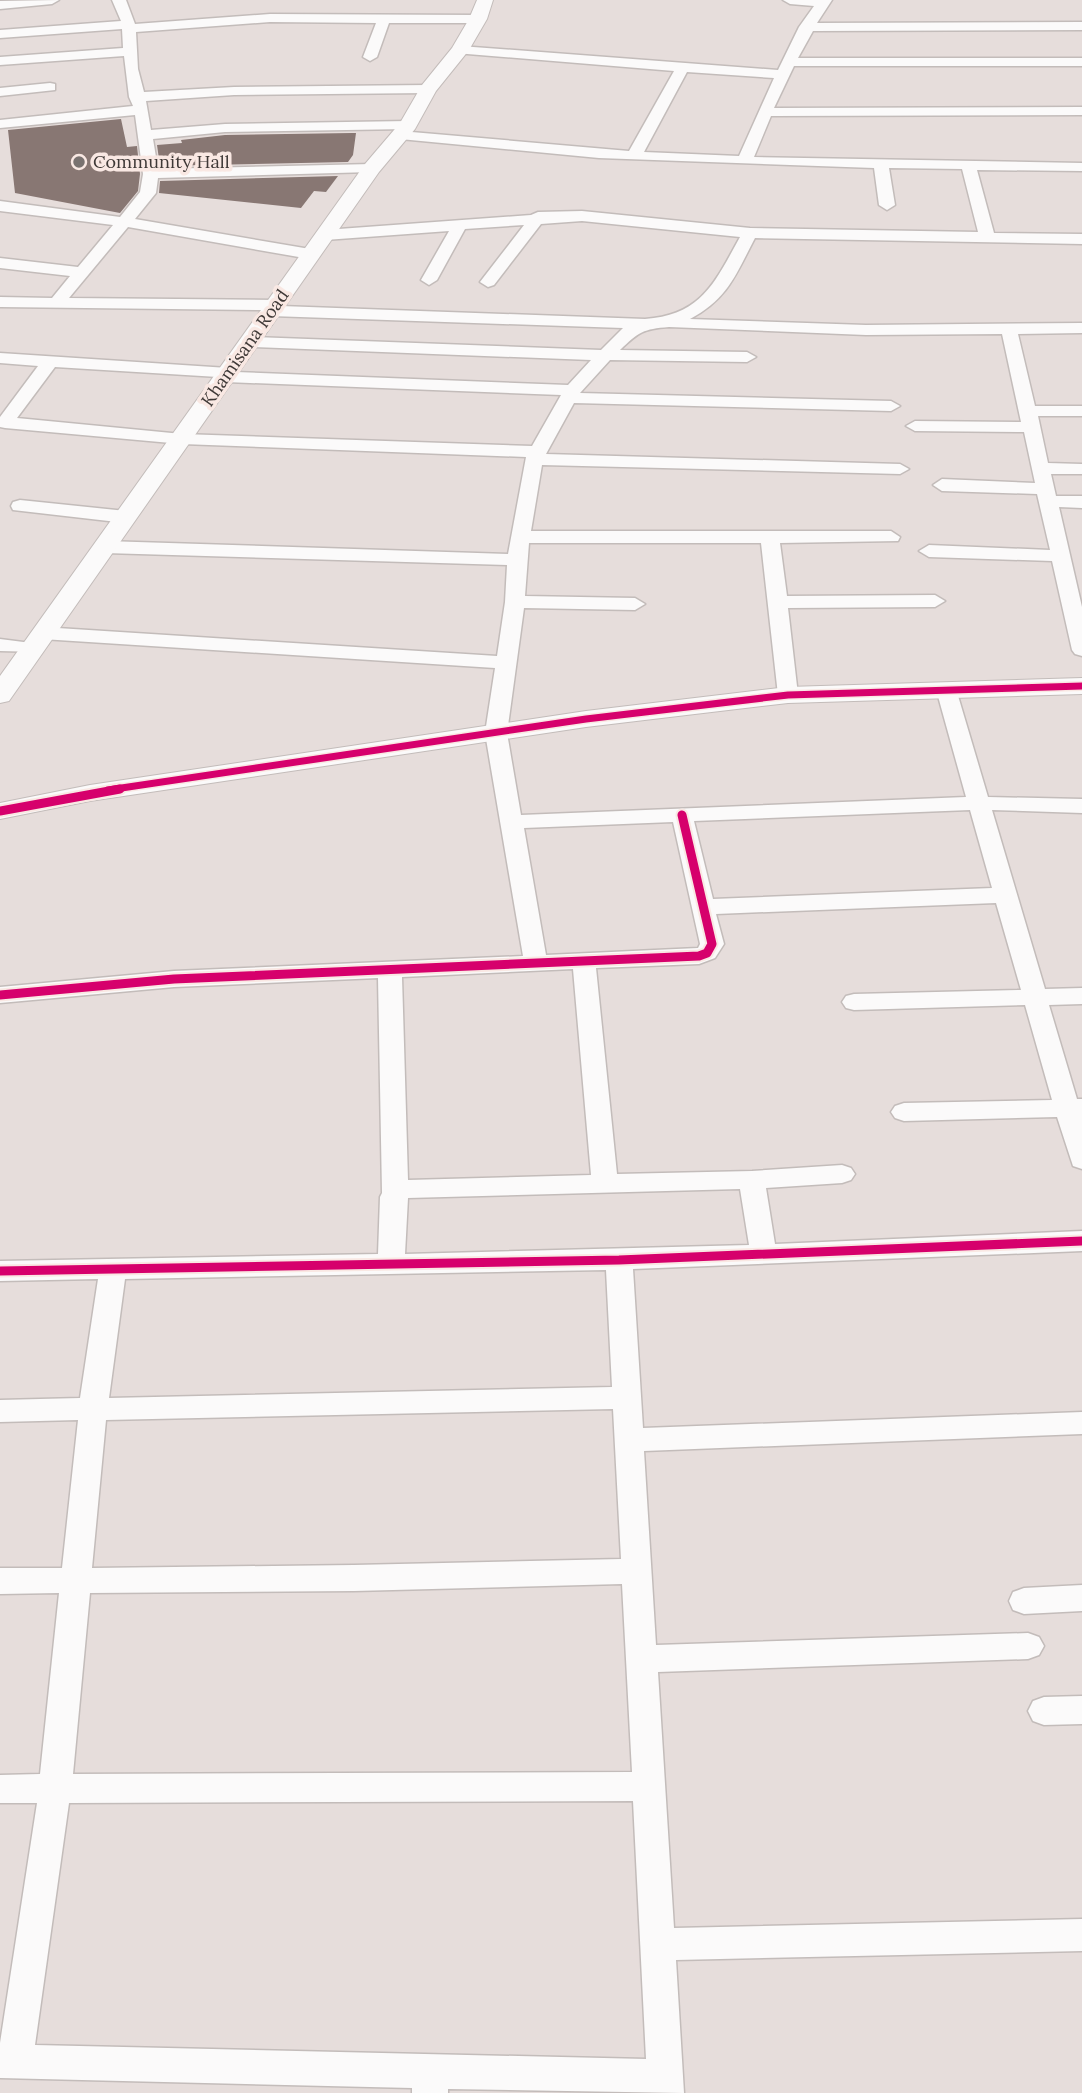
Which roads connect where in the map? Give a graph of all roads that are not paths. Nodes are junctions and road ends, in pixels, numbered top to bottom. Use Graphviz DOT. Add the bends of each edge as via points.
graph roads {
  1 [pos="52,0"];
  2 [pos="118,0"];
  3 [pos="790,0"];
  4 [pos="825,1"];
  5 [pos="0,5"];
  6 [pos="481,9"];
  7 [pos="384,18"];
  8 [pos="129,26"];
  9 [pos="1082,26"];
  10 [pos="806,27"];
  11 [pos="0,34"];
  12 [pos="460,50"];
  13 [pos="129,51"];
  14 [pos="370,57"];
  15 [pos="0,61"];
  16 [pos="1080,66"];
  17 [pos="683,67"];
  18 [pos="788,68"];
  19 [pos="50,87"];
  20 [pos="428,89"];
  21 [pos="0,92"];
  22 [pos="139,103"];
  23 [pos="1082,111"];
  24 [pos="764,112"];
  25 [pos="0,124"];
  26 [pos="404,130"];
  27 [pos="145,135"];
  28 [pos="634,156"];
  29 [pos="745,161"];
  30 [pos="881,164"];
  31 [pos="969,166"];
  32 [pos="1082,167"];
  33 [pos="372,168"];
  34 [pos="151,174"];
  35 [pos="887,205"];
  36 [pos="0,206"];
  37 [pos="538,217"];
  38 [pos="126,222"];
  39 [pos="460,224"];
  40 [pos="750,233"];
  41 [pos="325,235"];
  42 [pos="987,237"];
  43 [pos="1082,239"];
  44 [pos="310,254"];
  45 [pos="0,263"];
  46 [pos="80,272"];
  47 [pos="429,281"];
  48 [pos="488,282"];
  49 [pos="0,302"];
  50 [pos="57,302"];
  51 [pos="272,308"];
  52 [pos="671,323"];
  53 [pos="645,324"];
  54 [pos="1082,328"];
  55 [pos="1009,329"];
  56 [pos="251,342"];
  57 [pos="605,355"];
  58 [pos="747,357"];
  59 [pos="0,358"];
  60 [pos="50,362"];
  61 [pos="227,375"];
  62 [pos="570,394"];
  63 [pos="891,406"];
  64 [pos="1082,411"];
  65 [pos="1030,419"];
  66 [pos="2,422"];
  67 [pos="915,426"];
  68 [pos="181,439"];
  69 [pos="535,456"];
  70 [pos="1041,468"];
  71 [pos="900,469"];
  72 [pos="1082,469"];
  73 [pos="942,485"];
  74 [pos="1047,495"];
  75 [pos="1082,502"];
  76 [pos="20,506"];
  77 [pos="126,517"];
  78 [pos="770,535"];
  79 [pos="522,537"];
  80 [pos="891,537"];
  81 [pos="105,547"];
  82 [pos="929,551"];
  83 [pos="1061,555"];
  84 [pos="517,560"];
  85 [pos="935,601"];
  86 [pos="515,602"];
  87 [pos="777,602"];
  88 [pos="635,604"];
  89 [pos="1077,611"];
  90 [pos="37,640"];
  91 [pos="0,645"];
  92 [pos="1082,650"];
  93 [pos="507,663"];
  94 [pos="1082,686"];
  95 [pos="946,689"];
  96 [pos="0,695"];
  97 [pos="788,695"];
  98 [pos="496,733"];
  99 [pos="979,803"];
  100 [pos="1082,806"];
  101 [pos="0,811"];
  102 [pos="682,815"];
  103 [pos="512,822"];
  104 [pos="1006,895"];
  105 [pos="703,907"];
  106 [pos="584,961"];
  107 [pos="536,964"];
  108 [pos="390,969"];
  109 [pos="0,995"];
  110 [pos="1082,996"];
  111 [pos="1035,997"];
  112 [pos="854,1002"];
  113 [pos="1075,1109"];
  114 [pos="904,1112"];
  115 [pos="1082,1160"];
  116 [pos="842,1174"];
  117 [pos="752,1180"];
  118 [pos="605,1183"];
  119 [pos="395,1192"];
  120 [pos="1082,1241"];
  121 [pos="764,1256"];
  122 [pos="619,1260"];
  123 [pos="391,1262"];
  124 [pos="113,1268"];
  125 [pos="0,1271"];
  126 [pos="627,1398"];
  127 [pos="93,1409"];
  128 [pos="0,1411"];
  129 [pos="1082,1423"];
  130 [pos="629,1440"];
  131 [pos="636,1571"];
  132 [pos="0,1581"];
  133 [pos="74,1581"];
  134 [pos="1082,1598"];
  135 [pos="1024,1601"];
  136 [pos="1028,1646"];
  137 [pos="642,1658"];
  138 [pos="1082,1710"];
  139 [pos="1044,1711"];
  140 [pos="649,1786"];
  141 [pos="0,1788"];
  142 [pos="55,1789"];
  143 [pos="1082,1935"];
  144 [pos="657,1944"];
  145 [pos="8,2061"];
  146 [pos="431,2082"];
  147 [pos="666,2085"];
  1 -- 5 [label="street"];
  2 -- 8 [label="street"];
  3 -- 4 [label="street"];
  4 -- 10 [label="street"];
  6 -- 7 [label="street"];
  6 -- 12 [label="street, Khamisana Road"];
  7 -- 8 [label="street" via="270,18"];
  7 -- 14 [label="street"];
  8 -- 11 [label="street"];
  8 -- 13 [label="street"];
  9 -- 10 [label="street"];
  10 -- 18 [label="street"];
  12 -- 17 [label="street"];
  12 -- 20 [label="street, Khamisana Road"];
  13 -- 15 [label="street"];
  13 -- 22 [label="street"];
  16 -- 18 [label="street"];
  17 -- 18 [label="street"];
  17 -- 28 [label="street"];
  18 -- 24 [label="street"];
  19 -- 21 [label="street"];
  20 -- 22 [label="street" via="234,91"];
  20 -- 26 [label="street, Khamisana Road"];
  22 -- 25 [label="street"];
  22 -- 27 [label="street"];
  23 -- 24 [label="street"];
  24 -- 29 [label="street"];
  26 -- 27 [label="street" via="225,128"];
  26 -- 28 [label="street"];
  26 -- 33 [label="street, Khamisana Road"];
  27 -- 34 [label="street"];
  28 -- 29 [label="street"];
  29 -- 30 [label="street"];
  30 -- 31 [label="street"];
  30 -- 35 [label="street"];
  31 -- 32 [label="street"];
  31 -- 42 [label="street"];
  33 -- 34 [label="street"];
  33 -- 41 [label="street, Khamisana Road"];
  34 -- 38 [label="street" via="148,193"];
  36 -- 38 [label="street"];
  37 -- 39 [label="street"];
  37 -- 40 [label="street" via="597,216"];
  37 -- 48 [label="street"];
  38 -- 44 [label="street"];
  38 -- 46 [label="street"];
  39 -- 41 [label="street"];
  39 -- 47 [label="street"];
  40 -- 42 [label="street"];
  40 -- 52 [label="street" via="714,296"];
  41 -- 44 [label="street, Khamisana Road"];
  42 -- 43 [label="street"];
  44 -- 51 [label="street, Khamisana Road"];
  45 -- 46 [label="street"];
  46 -- 50 [label="street"];
  49 -- 50 [label="street"];
  50 -- 51 [label="street"];
  51 -- 53 [label="street"];
  51 -- 56 [label="street, Khamisana Road"];
  52 -- 53 [label="street"];
  52 -- 55 [label="street" via="866,330"];
  53 -- 57 [label="street" via="634,328"];
  54 -- 55 [label="street"];
  55 -- 65 [label="street"];
  56 -- 57 [label="street"];
  56 -- 61 [label="street, Khamisana Road"];
  57 -- 58 [label="street"];
  57 -- 62 [label="street"];
  59 -- 60 [label="street"];
  60 -- 61 [label="street"];
  60 -- 66 [label="street"];
  61 -- 62 [label="street"];
  61 -- 68 [label="street, Khamisana Road"];
  62 -- 63 [label="street"];
  62 -- 69 [label="street"];
  64 -- 65 [label="street"];
  65 -- 67 [label="street"];
  65 -- 70 [label="street"];
  66 -- 68 [label="street"];
  68 -- 69 [label="street"];
  68 -- 77 [label="street, Khamisana Road"];
  69 -- 71 [label="street"];
  69 -- 79 [label="street"];
  70 -- 72 [label="street"];
  70 -- 74 [label="street"];
  73 -- 74 [label="street"];
  74 -- 75 [label="street"];
  74 -- 83 [label="street"];
  76 -- 77 [label="street"];
  77 -- 81 [label="street, Khamisana Road"];
  78 -- 79 [label="street"];
  78 -- 80 [label="street"];
  78 -- 87 [label="street"];
  79 -- 84 [label="street"];
  81 -- 84 [label="street"];
  81 -- 90 [label="street, Khamisana Road"];
  82 -- 83 [label="street"];
  83 -- 89 [label="street"];
  84 -- 86 [label="street"];
  85 -- 87 [label="street"];
  86 -- 88 [label="street"];
  86 -- 93 [label="street"];
  87 -- 97 [label="street"];
  89 -- 92 [label="street"];
  90 -- 91 [label="street"];
  90 -- 93 [label="street"];
  90 -- 96 [label="street, Khamisana Road"];
  93 -- 98 [label="street"];
  94 -- 95 [label="street"];
  95 -- 97 [label="street"];
  95 -- 99 [label="street"];
  97 -- 98 [label="street"];
  98 -- 101 [label="street" via="90,793"];
  98 -- 103 [label="street"];
  99 -- 100 [label="street"];
  99 -- 102 [label="street"];
  99 -- 104 [label="street"];
  102 -- 103 [label="street"];
  102 -- 105 [label="street"];
  103 -- 107 [label="street"];
  104 -- 105 [label="street"];
  104 -- 111 [label="street"];
  105 -- 106 [label="street" via="712,944 707,953"];
  106 -- 107 [label="street"];
  106 -- 118 [label="street"];
  107 -- 108 [label="street"];
  108 -- 109 [label="street" via="136,981"];
  108 -- 119 [label="street"];
  110 -- 111 [label="street"];
  111 -- 112 [label="street"];
  111 -- 113 [label="street"];
  113 -- 114 [label="street"];
  113 -- 115 [label="street"];
  116 -- 117 [label="street"];
  117 -- 118 [label="street"];
  117 -- 121 [label="street"];
  118 -- 119 [label="street"];
  119 -- 123 [label="street"];
  120 -- 121 [label="street"];
  121 -- 122 [label="street"];
  122 -- 123 [label="street"];
  122 -- 126 [label="street"];
  123 -- 124 [label="street"];
  124 -- 125 [label="street"];
  124 -- 127 [label="street"];
  126 -- 127 [label="street"];
  126 -- 130 [label="street"];
  127 -- 128 [label="street"];
  127 -- 133 [label="street"];
  129 -- 130 [label="street"];
  130 -- 131 [label="street"];
  131 -- 133 [label="street"];
  131 -- 137 [label="street"];
  132 -- 133 [label="street"];
  133 -- 142 [label="street"];
  134 -- 135 [label="street"];
  136 -- 137 [label="street"];
  137 -- 140 [label="street"];
  138 -- 139 [label="street"];
  140 -- 142 [label="street"];
  140 -- 144 [label="street"];
  141 -- 142 [label="street"];
  142 -- 145 [label="street"];
  143 -- 144 [label="street"];
  144 -- 147 [label="street"];
  145 -- 146 [label="street"];
  146 -- 147 [label="street"];
}
